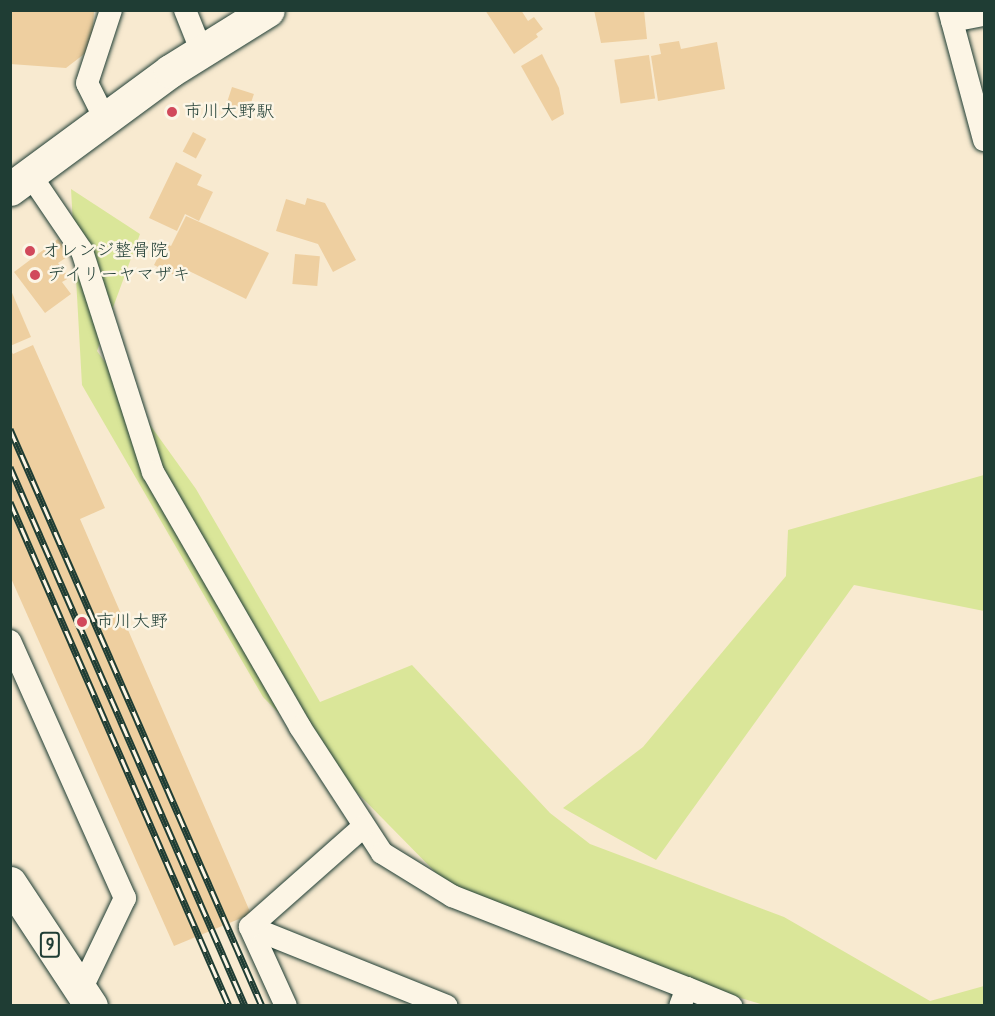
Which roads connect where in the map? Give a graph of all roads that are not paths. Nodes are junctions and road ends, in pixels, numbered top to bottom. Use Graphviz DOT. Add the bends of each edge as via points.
graph roads {
  1 [pos="111,10"];
  2 [pos="184,10"];
  3 [pos="268,10"];
  4 [pos="984,15"];
  5 [pos="950,16"];
  6 [pos="201,50"];
  7 [pos="105,119"];
  8 [pos="984,141"];
  9 [pos="21,183"];
  10 [pos="10,641"];
  11 [pos="364,826"];
  12 [pos="10,884"];
  13 [pos="250,927"];
  14 [pos="683,997"];
  15 [pos="86,1001"];
  16 [pos="286,1005"];
  17 [pos="447,1005"];
  18 [pos="731,1005"];
  1 -- 7 [label="street" via="87,83"];
  2 -- 6 [label="street"];
  3 -- 6 [label="street"];
  4 -- 5 [label="street"];
  5 -- 8 [label="street"];
  6 -- 7 [label="street"];
  7 -- 9 [label="street"];
  9 -- 11 [label="street" via="82,251 153,472 300,727"];
  10 -- 15 [label="street" via="125,898"];
  11 -- 13 [label="street"];
  11 -- 14 [label="street" via="382,853 452,896"];
  12 -- 15 [label="street, 9"];
  13 -- 16 [label="street"];
  13 -- 17 [label="street"];
  14 -- 18 [label="street"];
}
